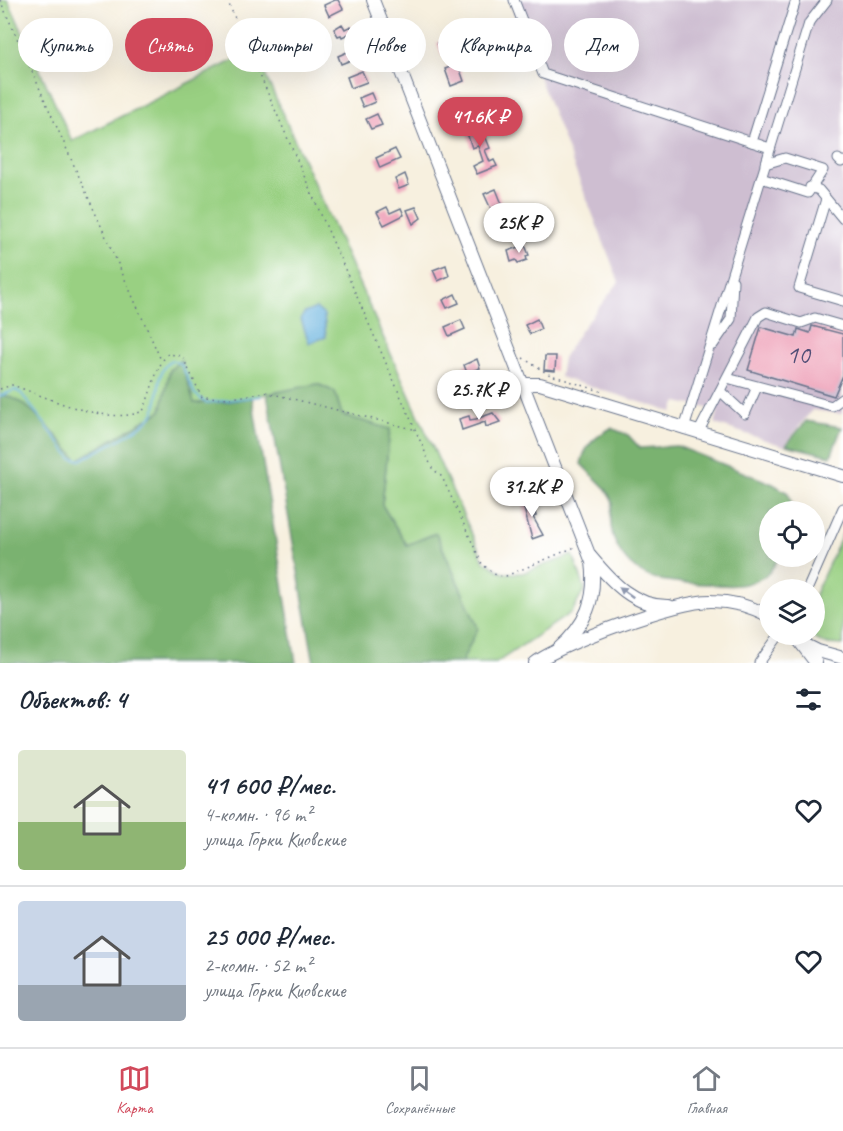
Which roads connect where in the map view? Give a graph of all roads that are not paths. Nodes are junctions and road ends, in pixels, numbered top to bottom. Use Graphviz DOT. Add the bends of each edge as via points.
graph roads {
  1 [pos="373,0"];
  2 [pos="514,0"];
  3 [pos="796,0"];
  4 [pos="827,0"];
  5 [pos="752,142"];
  6 [pos="770,148"];
  7 [pos="765,164"];
  8 [pos="761,178"];
  9 [pos="810,187"];
  10 [pos="826,199"];
  11 [pos="843,219"];
  12 [pos="843,301"];
  13 [pos="843,326"];
  14 [pos="727,378"];
  15 [pos="523,384"];
  16 [pos="758,387"];
  17 [pos="720,392"];
  18 [pos="843,398"];
  19 [pos="684,429"];
  20 [pos="698,433"];
  21 [pos="843,476"];
  22 [pos="843,508"];
  23 [pos="586,549"];
  24 [pos="812,579"];
  25 [pos="677,606"];
  26 [pos="759,611"];
  27 [pos="772,645"];
  28 [pos="802,645"];
  29 [pos="808,645"];
  30 [pos="558,650"];
  31 [pos="843,658"];
  32 [pos="535,663"];
  33 [pos="759,663"];
  34 [pos="816,663"];
  1 -- 15 [label="main road"];
  2 -- 5 [label="street" via="543,74"];
  3 -- 5 [label="street"];
  4 -- 6 [label="street" via="809,23"];
  5 -- 6 [label="street"];
  6 -- 7 [label="street"];
  7 -- 8 [label="street"];
  7 -- 9 [label="street" via="785,158 823,170"];
  8 -- 9 [label="street" via="808,193"];
  8 -- 19 [label="street"];
  9 -- 10 [label="street"];
  10 -- 11 [label="street"];
  10 -- 12 [label="street" via="799,288"];
  13 -- 14 [label="street" via="815,318 801,323 766,312 758,317"];
  14 -- 16 [label="street"];
  14 -- 17 [label="street"];
  15 -- 19 [label="main road" via="540,384"];
  15 -- 23 [label="main road"];
  16 -- 17 [label="street" via="745,414"];
  16 -- 18 [label="street" via="832,406"];
  17 -- 20 [label="street"];
  19 -- 20 [label="main road"];
  20 -- 21 [label="main road"];
  22 -- 24 [label="street"];
  25 -- 23 [label="main road, one-way" via="658,606 633,598 606,576"];
  23 -- 30 [label="main road" via="595,583 592,597 580,628"];
  25 -- 26 [label="main road" via="700,601 724,602"];
  25 -- 30 [label="main road"];
  27 -- 33 [label="street"];
  28 -- 34 [label="main road"];
  29 -- 31 [label="main road"];
  30 -- 32 [label="main road"];
}
